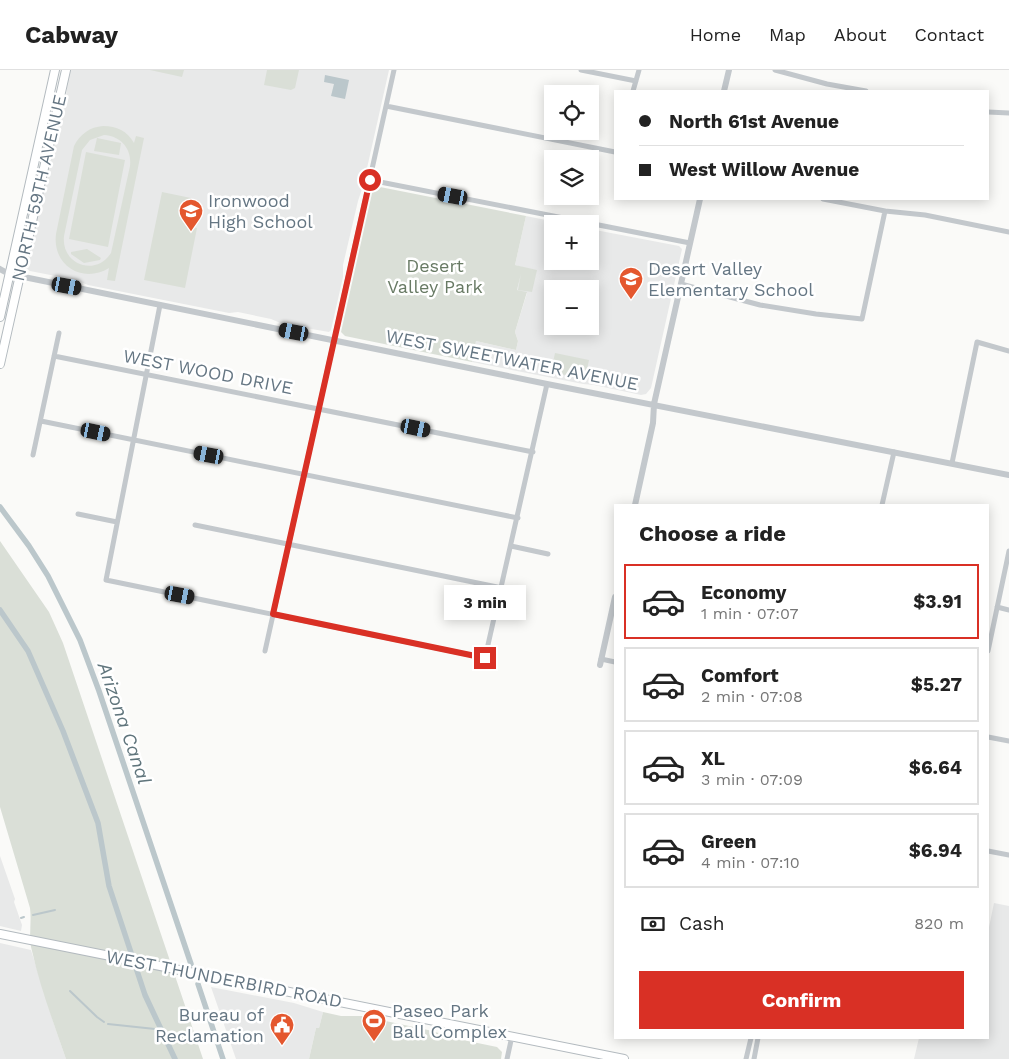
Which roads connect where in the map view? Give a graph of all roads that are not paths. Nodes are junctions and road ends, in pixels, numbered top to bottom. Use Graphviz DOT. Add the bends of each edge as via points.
graph roads {
  1 [pos="55,70"];
  2 [pos="66,70"];
  3 [pos="394,70"];
  4 [pos="582,70"];
  5 [pos="639,70"];
  6 [pos="729,70"];
  7 [pos="775,70"];
  8 [pos="636,81"];
  9 [pos="51,90"];
  10 [pos="634,90"];
  11 [pos="724,90"];
  12 [pos="860,90"];
  13 [pos="386,106"];
  14 [pos="57,109"];
  15 [pos="989,112"];
  16 [pos="1009,113"];
  17 [pos="614,152"];
  18 [pos="370,180"];
  19 [pos="700,200"];
  20 [pos="828,200"];
  21 [pos="885,211"];
  22 [pos="1009,232"];
  23 [pos="690,243"];
  24 [pos="0,268"];
  25 [pos="10,274"];
  26 [pos="0,275"];
  27 [pos="19,276"];
  28 [pos="681,284"];
  29 [pos="160,304"];
  30 [pos="0,317"];
  31 [pos="60,333"];
  32 [pos="334,340"];
  33 [pos="1009,351"];
  34 [pos="54,356"];
  35 [pos="0,364"];
  36 [pos="146,374"];
  37 [pos="547,384"];
  38 [pos="654,404"];
  39 [pos="319,408"];
  40 [pos="41,421"];
  41 [pos="132,440"];
  42 [pos="533,452"];
  43 [pos="894,452"];
  44 [pos="33,454"];
  45 [pos="952,463"];
  46 [pos="304,474"];
  47 [pos="1009,475"];
  48 [pos="635,504"];
  49 [pos="882,504"];
  50 [pos="78,514"];
  51 [pos="518,518"];
  52 [pos="117,522"];
  53 [pos="195,525"];
  54 [pos="289,544"];
  55 [pos="511,546"];
  56 [pos="1009,551"];
  57 [pos="548,554"];
  58 [pos="502,588"];
  59 [pos="614,601"];
  60 [pos="997,607"];
  61 [pos="1009,610"];
  62 [pos="273,614"];
  63 [pos="989,646"];
  64 [pos="265,651"];
  65 [pos="600,662"];
  66 [pos="614,662"];
  67 [pos="989,737"];
  68 [pos="1009,741"];
  69 [pos="989,851"];
  70 [pos="1009,855"];
  71 [pos="0,934"];
  72 [pos="512,1036"];
  73 [pos="751,1039"];
  74 [pos="758,1039"];
  75 [pos="748,1048"];
  76 [pos="756,1050"];
  77 [pos="506,1059"];
  78 [pos="624,1059"];
  79 [pos="746,1059"];
  80 [pos="754,1059"];
  1 -- 9 [label="main road, NORTH 59TH AVENUE"];
  2 -- 14 [label="main road, NORTH 59TH AVENUE"];
  3 -- 13 [label="street"];
  4 -- 8 [label="street"];
  5 -- 8 [label="street"];
  6 -- 11 [label="street"];
  7 -- 12 [label="street"];
  8 -- 10 [label="street"];
  9 -- 14 [label="main road"];
  9 -- 25 [label="main road, NORTH 59TH AVENUE"];
  13 -- 17 [label="street"];
  13 -- 18 [label="street"];
  14 -- 27 [label="main road, NORTH 59TH AVENUE"];
  15 -- 16 [label="street"];
  18 -- 23 [label="street"];
  18 -- 32 [label="street"];
  19 -- 23 [label="street"];
  20 -- 21 [label="street"];
  21 -- 22 [label="street" via="925,215"];
  21 -- 28 [label="street" via="862,319 760,305"];
  23 -- 28 [label="street"];
  24 -- 25 [label="street"];
  25 -- 26 [label="street"];
  25 -- 27 [label="street, WEST SWEETWATER AVENUE"];
  25 -- 30 [label="main road, NORTH 59TH AVENUE"];
  27 -- 29 [label="street, WEST SWEETWATER AVENUE"];
  27 -- 35 [label="main road, NORTH 59TH AVENUE"];
  28 -- 38 [label="street"];
  29 -- 32 [label="street, WEST SWEETWATER AVENUE"];
  29 -- 36 [label="street"];
  31 -- 34 [label="street"];
  32 -- 37 [label="street, WEST SWEETWATER AVENUE"];
  32 -- 39 [label="street"];
  33 -- 45 [label="street" via="977,342"];
  34 -- 36 [label="street, WEST WOOD DRIVE"];
  34 -- 40 [label="street"];
  36 -- 39 [label="street, WEST WOOD DRIVE"];
  36 -- 41 [label="street"];
  37 -- 38 [label="street, WEST SWEETWATER AVENUE"];
  37 -- 42 [label="street"];
  38 -- 43 [label="street, WEST SWEETWATER AVENUE"];
  38 -- 48 [label="street" via="653,423"];
  39 -- 42 [label="street, WEST WOOD DRIVE"];
  39 -- 46 [label="street"];
  40 -- 41 [label="street"];
  40 -- 44 [label="street"];
  41 -- 46 [label="street"];
  41 -- 52 [label="street"];
  42 -- 51 [label="street"];
  43 -- 45 [label="street, WEST SWEETWATER AVENUE"];
  43 -- 49 [label="street"];
  45 -- 47 [label="street, WEST SWEETWATER AVENUE"];
  46 -- 51 [label="street"];
  46 -- 54 [label="street"];
  50 -- 52 [label="street"];
  51 -- 55 [label="street"];
  52 -- 62 [label="street" via="106,580"];
  53 -- 54 [label="street"];
  54 -- 58 [label="street"];
  54 -- 62 [label="street"];
  55 -- 57 [label="street"];
  55 -- 58 [label="street"];
  56 -- 60 [label="street"];
  58 -- 62 [label="street" via="485,658"];
  59 -- 65 [label="street"];
  60 -- 61 [label="street"];
  60 -- 63 [label="street"];
  62 -- 64 [label="street"];
  65 -- 66 [label="street"];
  67 -- 68 [label="street"];
  69 -- 70 [label="street"];
  71 -- 72 [label="main road, WEST THUNDERBIRD ROAD"];
  72 -- 77 [label="street"];
  72 -- 78 [label="main road, WEST THUNDERBIRD ROAD"];
  73 -- 75 [label="street"];
  74 -- 76 [label="street"];
  75 -- 76 [label="street"];
  75 -- 79 [label="street"];
  76 -- 80 [label="street"];
}
